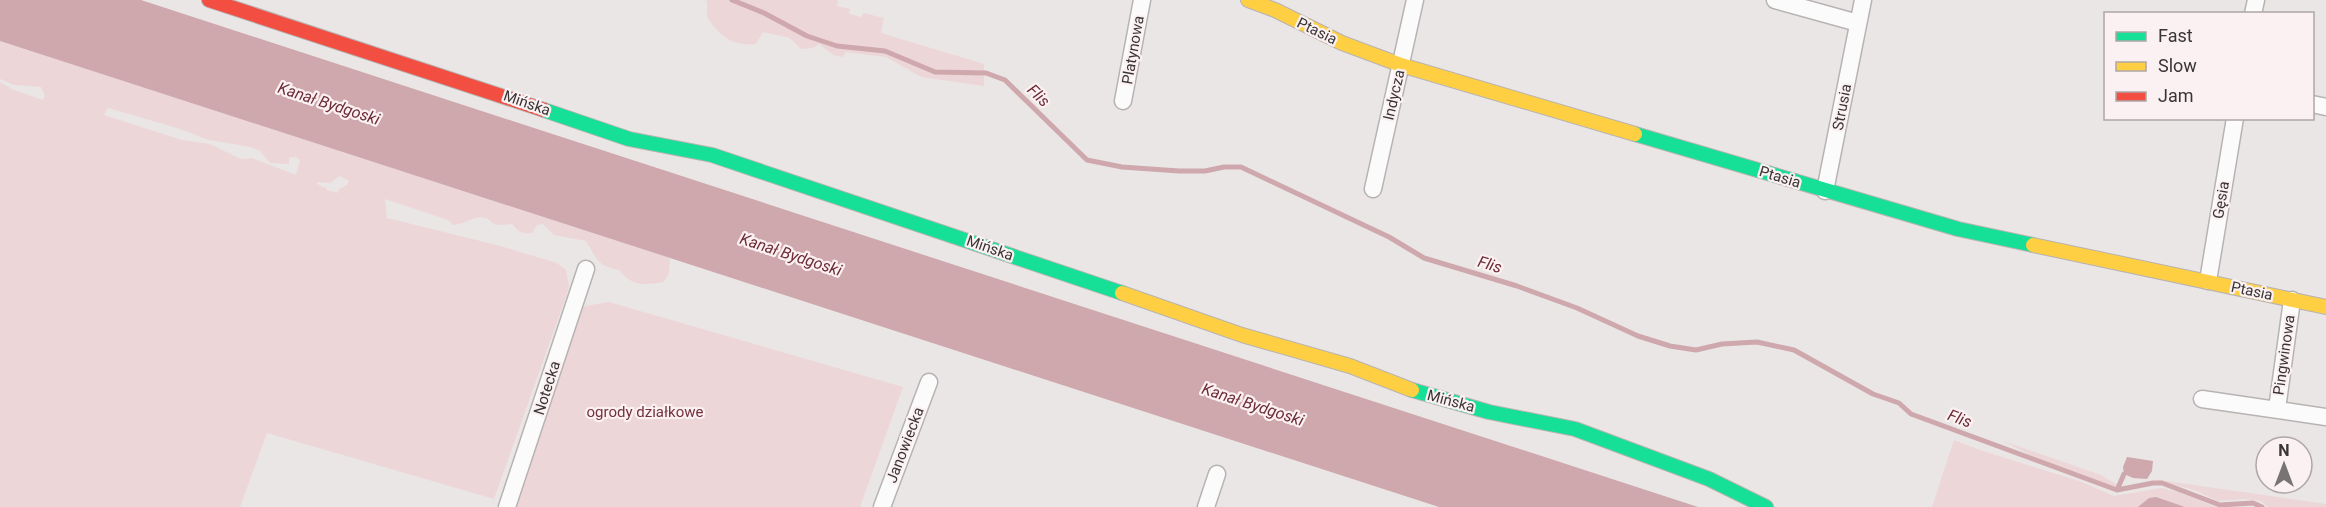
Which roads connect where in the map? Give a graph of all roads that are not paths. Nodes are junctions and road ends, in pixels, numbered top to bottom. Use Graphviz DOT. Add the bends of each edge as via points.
graph roads {
  1 [pos="209,0"];
  2 [pos="1142,0"];
  3 [pos="1248,0"];
  4 [pos="1415,0"];
  5 [pos="1775,0"];
  6 [pos="1863,0"];
  7 [pos="1858,23"];
  8 [pos="1401,65"];
  9 [pos="1123,101"];
  10 [pos="2235,120"];
  11 [pos="1372,189"];
  12 [pos="1825,191"];
  13 [pos="586,269"];
  14 [pos="2208,281"];
  15 [pos="2292,300"];
  16 [pos="2326,307"];
  17 [pos="928,382"];
  18 [pos="2202,399"];
  19 [pos="2277,409"];
  20 [pos="2326,417"];
  21 [pos="1217,474"];
  22 [pos="507,507"];
  23 [pos="882,507"];
  24 [pos="1206,507"];
  25 [pos="1766,507"];
  1 -- 25 [label="street, Mińska" via="629,139 712,155 1242,335 1350,366 1411,390 1490,412 1575,429 1710,479"];
  2 -- 9 [label="street, Platynowa"];
  3 -- 8 [label="street, Ptasia" via="1341,44"];
  4 -- 8 [label="street, Indycza"];
  5 -- 7 [label="street"];
  6 -- 7 [label="street, Strusia"];
  7 -- 12 [label="street, Strusia"];
  8 -- 11 [label="street, Indycza"];
  8 -- 12 [label="street, Ptasia"];
  10 -- 14 [label="street, Gęsia"];
  12 -- 14 [label="street, Ptasia" via="1958,229"];
  13 -- 22 [label="street, Notecka"];
  14 -- 15 [label="street, Ptasia"];
  15 -- 16 [label="street, Ptasia"];
  15 -- 19 [label="street, Pingwinowa"];
  17 -- 23 [label="street, Janowiecka"];
  18 -- 19 [label="street, Pingwinowa"];
  19 -- 20 [label="street, Pingwinowa"];
  21 -- 24 [label="street"];
}
